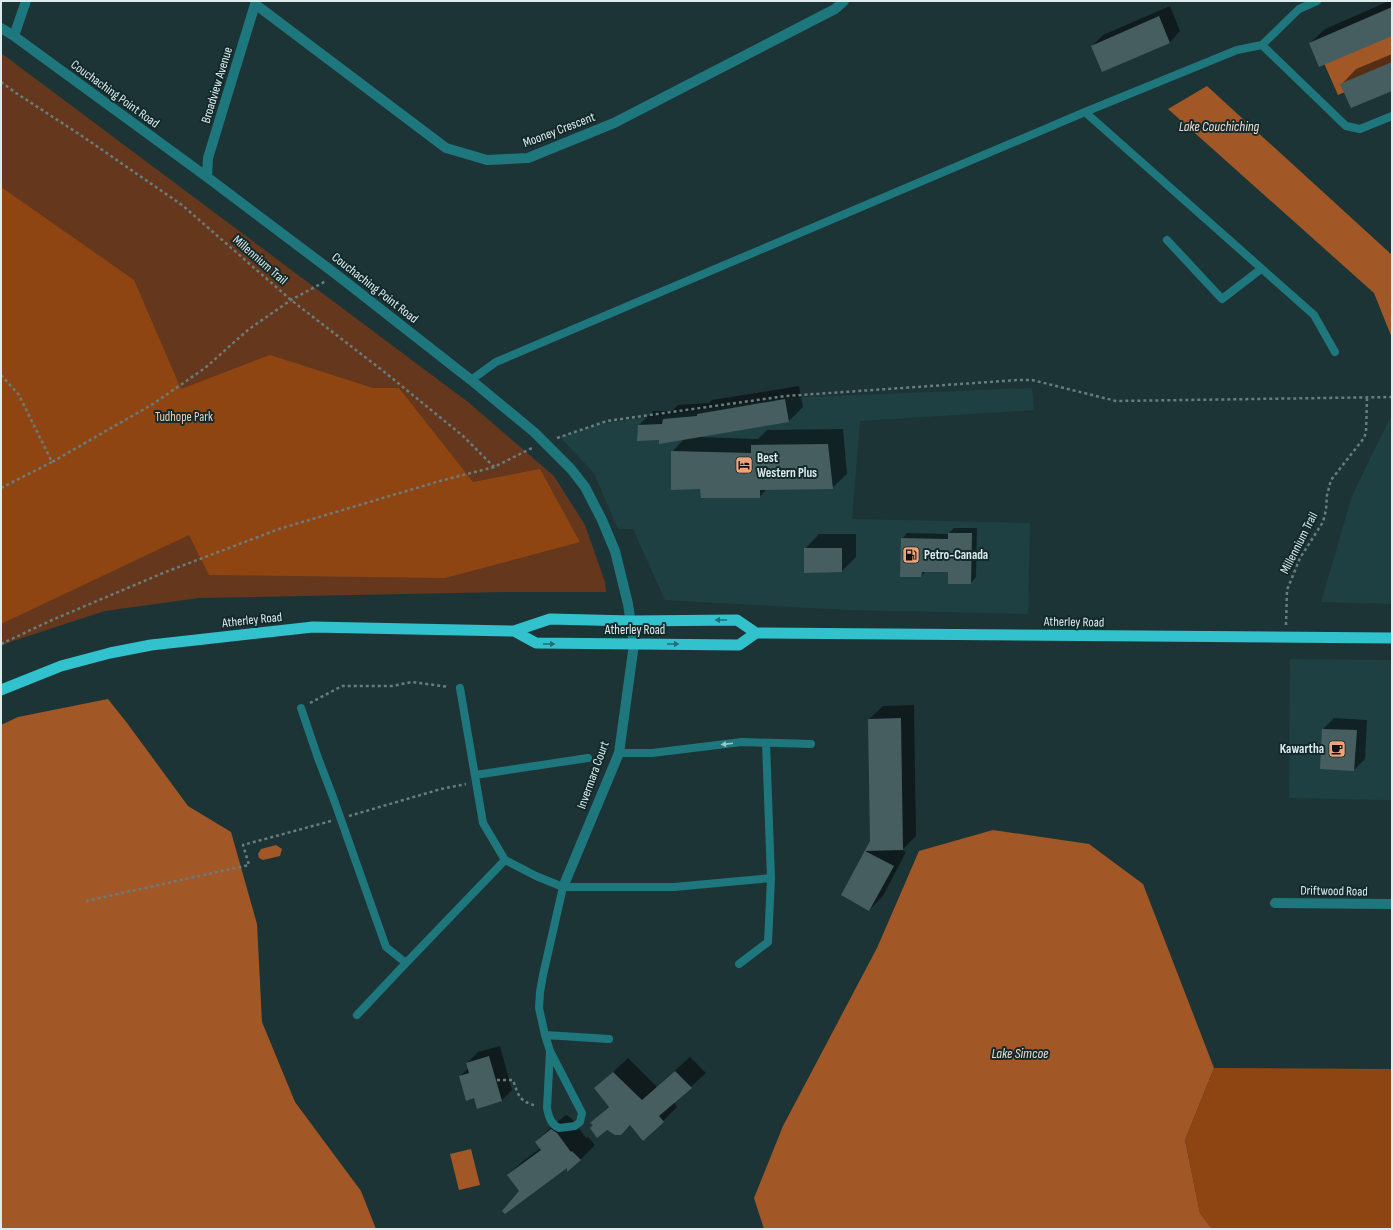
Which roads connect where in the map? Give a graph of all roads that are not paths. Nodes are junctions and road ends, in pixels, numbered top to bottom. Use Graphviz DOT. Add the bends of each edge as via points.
graph roads {
  1 [pos="26,1"];
  2 [pos="844,1"];
  3 [pos="1317,1"];
  4 [pos="255,2"];
  5 [pos="1,28"];
  6 [pos="14,36"];
  7 [pos="1262,46"];
  8 [pos="1085,112"];
  9 [pos="1392,116"];
  10 [pos="207,177"];
  11 [pos="1167,240"];
  12 [pos="1261,269"];
  13 [pos="1335,352"];
  14 [pos="471,380"];
  15 [pos="631,620"];
  16 [pos="514,631"];
  17 [pos="756,633"];
  18 [pos="1392,638"];
  19 [pos="634,644"];
  20 [pos="460,688"];
  21 [pos="1,690"];
  22 [pos="301,708"];
  23 [pos="766,743"];
  24 [pos="811,744"];
  25 [pos="618,752"];
  26 [pos="588,758"];
  27 [pos="475,775"];
  28 [pos="505,860"];
  29 [pos="771,878"];
  30 [pos="563,887"];
  31 [pos="1275,903"];
  32 [pos="1392,904"];
  33 [pos="406,963"];
  34 [pos="739,964"];
  35 [pos="357,1015"];
  36 [pos="545,1035"];
  37 [pos="609,1039"];
  38 [pos="550,1051"];
  1 -- 6 [label="street"];
  2 -- 4 [label="street, Mooney Crescent" via="835,9 614,123 528,158 487,160 446,148"];
  3 -- 7 [label="lane" via="1298,9"];
  4 -- 10 [label="street, Broadview Avenue" via="208,158"];
  5 -- 6 [label="street, Couchaching Point Road"];
  6 -- 10 [label="street, Couchaching Point Road"];
  7 -- 8 [label="lane" via="1237,50"];
  7 -- 9 [label="lane" via="1346,126 1360,129"];
  8 -- 12 [label="lane"];
  8 -- 14 [label="lane" via="496,362"];
  10 -- 14 [label="street, Couchaching Point Road"];
  11 -- 12 [label="lane" via="1222,299"];
  12 -- 13 [label="lane" via="1314,316"];
  14 -- 15 [label="street, Couchaching Point Road" via="534,432 585,486 615,551"];
  15 -- 16 [label="highway, Atherley Road" via="550,619"];
  17 -- 15 [label="highway, Atherley Road, one-way" via="737,620"];
  15 -- 19 [label="street, Couchaching Point Road"];
  16 -- 19 [label="highway, Atherley Road, one-way" via="536,644"];
  16 -- 21 [label="highway, Atherley Road" via="313,627 151,645 61,666"];
  17 -- 18 [label="highway, Atherley Road"];
  19 -- 17 [label="highway, Atherley Road, one-way" via="739,644"];
  19 -- 25 [label="street, Invermara Court"];
  20 -- 27 [label="lane"];
  22 -- 33 [label="lane" via="386,947"];
  23 -- 24 [label="lane"];
  23 -- 25 [label="lane, one-way" via="742,742 652,753"];
  23 -- 29 [label="lane"];
  25 -- 30 [label="street, Invermara Court"];
  26 -- 27 [label="lane"];
  27 -- 28 [label="lane" via="483,823"];
  28 -- 30 [label="lane"];
  28 -- 33 [label="lane"];
  29 -- 30 [label="lane" via="674,887"];
  29 -- 34 [label="lane" via="768,942"];
  30 -- 36 [label="lane" via="540,992"];
  31 -- 32 [label="street, Driftwood Road"];
  33 -- 35 [label="lane"];
  36 -- 37 [label="lane"];
  36 -- 38 [label="lane"];
  38 -- 38 [label="lane" via="582,1113 580,1122 575,1126 560,1128 551,1122 547,1108"];
}
